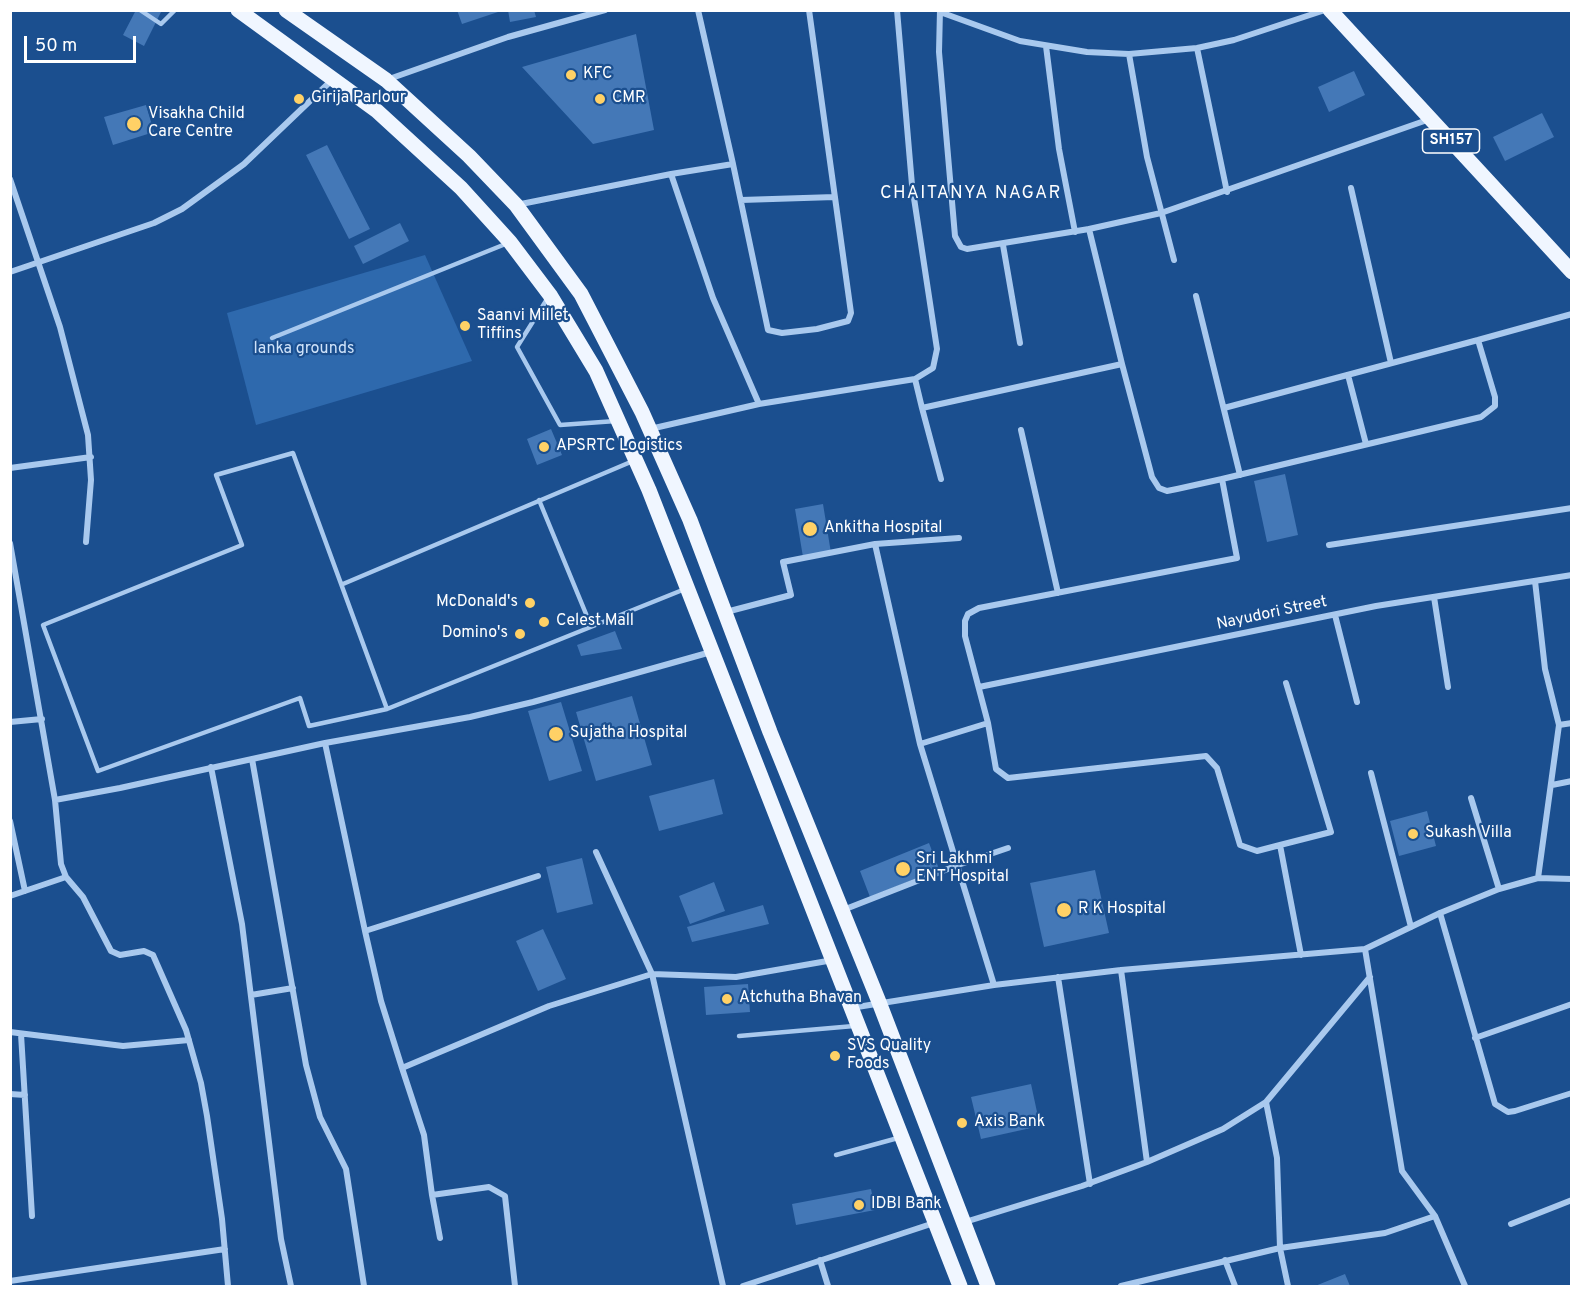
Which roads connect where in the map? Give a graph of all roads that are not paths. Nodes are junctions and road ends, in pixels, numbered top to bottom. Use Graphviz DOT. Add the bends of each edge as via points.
graph roads {
  1 [pos="140,10"];
  2 [pos="175,10"];
  3 [pos="238,10"];
  4 [pos="286,10"];
  5 [pos="605,10"];
  6 [pos="698,10"];
  7 [pos="809,10"];
  8 [pos="897,10"];
  9 [pos="1324,10"];
  10 [pos="1330,10"];
  11 [pos="939,11"];
  12 [pos="576,14"];
  13 [pos="1046,46"];
  14 [pos="1197,48"];
  15 [pos="1129,54"];
  16 [pos="333,79"];
  17 [pos="387,80"];
  18 [pos="1430,119"];
  19 [pos="733,164"];
  20 [pos="671,174"];
  21 [pos="10,179"];
  22 [pos="1351,188"];
  23 [pos="1227,192"];
  24 [pos="835,197"];
  25 [pos="741,200"];
  26 [pos="516,205"];
  27 [pos="1161,213"];
  28 [pos="1089,230"];
  29 [pos="1075,232"];
  30 [pos="510,242"];
  31 [pos="1003,245"];
  32 [pos="1174,260"];
  33 [pos="38,263"];
  34 [pos="10,272"];
  35 [pos="1572,272"];
  36 [pos="549,295"];
  37 [pos="1196,296"];
  38 [pos="1572,314"];
  39 [pos="272,338"];
  40 [pos="1478,340"];
  41 [pos="1020,343"];
  42 [pos="1391,363"];
  43 [pos="1122,364"];
  44 [pos="1348,375"];
  45 [pos="915,379"];
  46 [pos="759,404"];
  47 [pos="922,408"];
  48 [pos="1224,408"];
  49 [pos="618,421"];
  50 [pos="649,429"];
  51 [pos="1021,430"];
  52 [pos="1366,444"];
  53 [pos="91,457"];
  54 [pos="635,460"];
  55 [pos="10,468"];
  56 [pos="1240,475"];
  57 [pos="941,479"];
  58 [pos="1222,479"];
  59 [pos="539,501"];
  60 [pos="1572,508"];
  61 [pos="959,538"];
  62 [pos="86,542"];
  63 [pos="10,543"];
  64 [pos="875,544"];
  65 [pos="1329,545"];
  66 [pos="1572,575"];
  67 [pos="1535,581"];
  68 [pos="343,584"];
  69 [pos="687,588"];
  70 [pos="1058,593"];
  71 [pos="1434,597"];
  72 [pos="725,612"];
  73 [pos="1335,615"];
  74 [pos="591,626"];
  75 [pos="712,652"];
  76 [pos="1286,683"];
  77 [pos="979,687"];
  78 [pos="1448,687"];
  79 [pos="1357,702"];
  80 [pos="387,709"];
  81 [pos="42,719"];
  82 [pos="10,722"];
  83 [pos="988,723"];
  84 [pos="1572,723"];
  85 [pos="1559,725"];
  86 [pos="325,742"];
  87 [pos="920,744"];
  88 [pos="252,759"];
  89 [pos="211,767"];
  90 [pos="1371,774"];
  91 [pos="1572,781"];
  92 [pos="1552,785"];
  93 [pos="1471,798"];
  94 [pos="56,800"];
  95 [pos="10,820"];
  96 [pos="1280,845"];
  97 [pos="1008,848"];
  98 [pos="596,852"];
  99 [pos="958,864"];
  100 [pos="538,876"];
  101 [pos="66,877"];
  102 [pos="1538,878"];
  103 [pos="1571,881"];
  104 [pos="1499,889"];
  105 [pos="25,891"];
  106 [pos="10,896"];
  107 [pos="842,911"];
  108 [pos="1440,913"];
  109 [pos="1411,927"];
  110 [pos="365,931"];
  111 [pos="1365,949"];
  112 [pos="1301,955"];
  113 [pos="834,959"];
  114 [pos="1121,970"];
  115 [pos="652,974"];
  116 [pos="1058,977"];
  117 [pos="1370,977"];
  118 [pos="994,985"];
  119 [pos="293,988"];
  120 [pos="250,995"];
  121 [pos="879,1002"];
  122 [pos="1572,1004"];
  123 [pos="850,1009"];
  124 [pos="857,1026"];
  125 [pos="10,1032"];
  126 [pos="21,1034"];
  127 [pos="739,1036"];
  128 [pos="1475,1038"];
  129 [pos="189,1040"];
  130 [pos="402,1068"];
  131 [pos="1572,1093"];
  132 [pos="10,1094"];
  133 [pos="25,1095"];
  134 [pos="1266,1102"];
  135 [pos="901,1137"];
  136 [pos="836,1155"];
  137 [pos="1147,1162"];
  138 [pos="1090,1184"];
  139 [pos="432,1195"];
  140 [pos="1572,1200"];
  141 [pos="32,1216"];
  142 [pos="1435,1216"];
  143 [pos="934,1223"];
  144 [pos="963,1223"];
  145 [pos="1511,1224"];
  146 [pos="440,1238"];
  147 [pos="1280,1248"];
  148 [pos="225,1249"];
  149 [pos="820,1260"];
  150 [pos="1225,1260"];
  151 [pos="10,1281"];
  152 [pos="228,1287"];
  153 [pos="291,1287"];
  154 [pos="364,1287"];
  155 [pos="515,1287"];
  156 [pos="723,1287"];
  157 [pos="743,1287"];
  158 [pos="828,1287"];
  159 [pos="960,1287"];
  160 [pos="988,1287"];
  161 [pos="1121,1287"];
  162 [pos="1236,1287"];
  163 [pos="1288,1287"];
  164 [pos="1465,1287"];
  1 -- 2 [label="lane" via="161,24"];
  3 -- 16 [label="main road"];
  4 -- 17 [label="main road"];
  5 -- 12 [label="street"];
  6 -- 19 [label="street"];
  7 -- 24 [label="street"];
  8 -- 45 [label="street" via="912,185 937,349 933,368"];
  9 -- 14 [label="street"];
  10 -- 18 [label="main road, SH157"];
  11 -- 13 [label="street" via="1020,41"];
  11 -- 31 [label="street" via="955,236 961,247 967,249"];
  12 -- 17 [label="street"];
  13 -- 15 [label="street"];
  13 -- 29 [label="street" via="1059,149"];
  14 -- 15 [label="street"];
  14 -- 23 [label="street"];
  15 -- 27 [label="street"];
  16 -- 30 [label="main road" via="412,141"];
  16 -- 33 [label="street" via="244,164 182,209 154,223"];
  17 -- 26 [label="main road"];
  18 -- 23 [label="street"];
  18 -- 35 [label="main road, SH157"];
  19 -- 20 [label="street"];
  19 -- 25 [label="street"];
  20 -- 26 [label="street"];
  20 -- 46 [label="street" via="713,298"];
  21 -- 33 [label="street"];
  22 -- 42 [label="street"];
  23 -- 27 [label="street"];
  24 -- 25 [label="street"];
  24 -- 25 [label="street" via="850,318 838,324 782,333 771,332 765,326"];
  26 -- 50 [label="main road" via="580,294"];
  27 -- 28 [label="street"];
  27 -- 32 [label="street"];
  28 -- 29 [label="street"];
  28 -- 43 [label="street"];
  29 -- 31 [label="street"];
  30 -- 36 [label="main road"];
  30 -- 39 [label="lane"];
  31 -- 41 [label="street"];
  33 -- 34 [label="street"];
  33 -- 53 [label="street" via="69,358"];
  36 -- 49 [label="main road" via="596,371"];
  36 -- 49 [label="lane" via="517,347 560,425"];
  37 -- 48 [label="street"];
  38 -- 40 [label="street"];
  40 -- 42 [label="street"];
  40 -- 52 [label="street" via="1495,397 1491,411 1481,417"];
  42 -- 44 [label="street"];
  43 -- 47 [label="street"];
  43 -- 58 [label="street" via="1152,477 1159,488 1177,489"];
  44 -- 48 [label="street"];
  44 -- 52 [label="street"];
  45 -- 46 [label="street"];
  45 -- 47 [label="street"];
  46 -- 50 [label="street"];
  47 -- 57 [label="street"];
  48 -- 56 [label="street"];
  49 -- 54 [label="main road"];
  50 -- 72 [label="main road"];
  51 -- 70 [label="street"];
  52 -- 56 [label="street"];
  53 -- 55 [label="street"];
  53 -- 62 [label="street"];
  54 -- 59 [label="lane"];
  54 -- 69 [label="main road"];
  56 -- 58 [label="street"];
  58 -- 70 [label="street" via="1237,558"];
  59 -- 68 [label="lane"];
  59 -- 74 [label="lane"];
  60 -- 65 [label="street"];
  61 -- 64 [label="street"];
  63 -- 81 [label="street"];
  64 -- 72 [label="street" via="783,562 791,595"];
  64 -- 87 [label="street"];
  66 -- 67 [label="street, Nayudori Street"];
  67 -- 71 [label="street, Nayudori Street"];
  67 -- 85 [label="street" via="1545,669"];
  68 -- 80 [label="lane"];
  68 -- 80 [label="lane" via="293,453 216,475 242,545 43,625 98,771 300,698 309,726"];
  69 -- 74 [label="lane"];
  69 -- 75 [label="main road"];
  70 -- 77 [label="street" via="979,608 968,614 964,621 965,636"];
  71 -- 73 [label="street, Nayudori Street"];
  71 -- 78 [label="street"];
  72 -- 107 [label="main road"];
  73 -- 77 [label="street, Nayudori Street"];
  73 -- 79 [label="street"];
  74 -- 80 [label="lane"];
  75 -- 86 [label="street" via="533,702 413,729"];
  75 -- 113 [label="main road"];
  76 -- 96 [label="street" via="1331,832"];
  77 -- 83 [label="street"];
  81 -- 82 [label="street"];
  81 -- 94 [label="street"];
  83 -- 87 [label="street"];
  83 -- 96 [label="street" via="996,769 1008,778 1206,756 1217,768 1240,845 1257,851"];
  84 -- 85 [label="street"];
  85 -- 92 [label="street"];
  86 -- 88 [label="street"];
  86 -- 110 [label="street"];
  87 -- 99 [label="street"];
  88 -- 89 [label="street"];
  88 -- 119 [label="street"];
  89 -- 94 [label="street"];
  89 -- 120 [label="street" via="242,924"];
  90 -- 109 [label="street"];
  91 -- 92 [label="street"];
  92 -- 102 [label="street"];
  93 -- 104 [label="street"];
  94 -- 101 [label="street" via="61,864"];
  95 -- 105 [label="street"];
  96 -- 112 [label="street"];
  97 -- 99 [label="street"];
  98 -- 115 [label="street"];
  99 -- 107 [label="street"];
  99 -- 118 [label="street"];
  100 -- 110 [label="street"];
  101 -- 105 [label="street"];
  101 -- 129 [label="street" via="83,897 111,951 120,955 144,951 153,955"];
  102 -- 103 [label="street"];
  102 -- 104 [label="street"];
  104 -- 108 [label="street"];
  105 -- 106 [label="street"];
  107 -- 121 [label="main road"];
  108 -- 109 [label="street"];
  108 -- 128 [label="street"];
  109 -- 111 [label="street"];
  110 -- 130 [label="street" via="381,1002"];
  111 -- 112 [label="street"];
  111 -- 117 [label="street"];
  112 -- 114 [label="street"];
  113 -- 115 [label="street" via="736,977"];
  113 -- 123 [label="main road"];
  114 -- 116 [label="street"];
  114 -- 137 [label="street"];
  115 -- 130 [label="street" via="549,1006"];
  115 -- 156 [label="street"];
  116 -- 118 [label="street"];
  116 -- 138 [label="street"];
  117 -- 134 [label="street"];
  117 -- 142 [label="street" via="1402,1171"];
  118 -- 121 [label="street"];
  119 -- 120 [label="street"];
  119 -- 154 [label="street" via="313,1095 346,1169"];
  120 -- 153 [label="street" via="281,1239"];
  121 -- 123 [label="street"];
  121 -- 144 [label="main road"];
  122 -- 128 [label="street"];
  123 -- 124 [label="main road"];
  124 -- 127 [label="lane"];
  124 -- 135 [label="main road"];
  125 -- 126 [label="street"];
  126 -- 129 [label="street" via="123,1046"];
  126 -- 133 [label="street"];
  128 -- 131 [label="street" via="1492,1096 1501,1109 1515,1111"];
  129 -- 148 [label="street" via="201,1083"];
  130 -- 139 [label="street" via="424,1135"];
  132 -- 133 [label="street"];
  133 -- 141 [label="street"];
  134 -- 137 [label="street" via="1223,1129"];
  134 -- 147 [label="street" via="1277,1158"];
  135 -- 136 [label="lane"];
  135 -- 143 [label="main road"];
  137 -- 138 [label="street"];
  138 -- 144 [label="street"];
  139 -- 146 [label="street"];
  139 -- 155 [label="street" via="489,1187 505,1196"];
  140 -- 145 [label="street"];
  142 -- 147 [label="street" via="1385,1233"];
  142 -- 164 [label="street"];
  143 -- 149 [label="street"];
  143 -- 159 [label="main road"];
  144 -- 160 [label="main road"];
  147 -- 150 [label="street"];
  147 -- 163 [label="street"];
  148 -- 151 [label="street"];
  148 -- 152 [label="street"];
  149 -- 157 [label="street"];
  149 -- 158 [label="street"];
  150 -- 161 [label="street"];
  150 -- 162 [label="street"];
}
